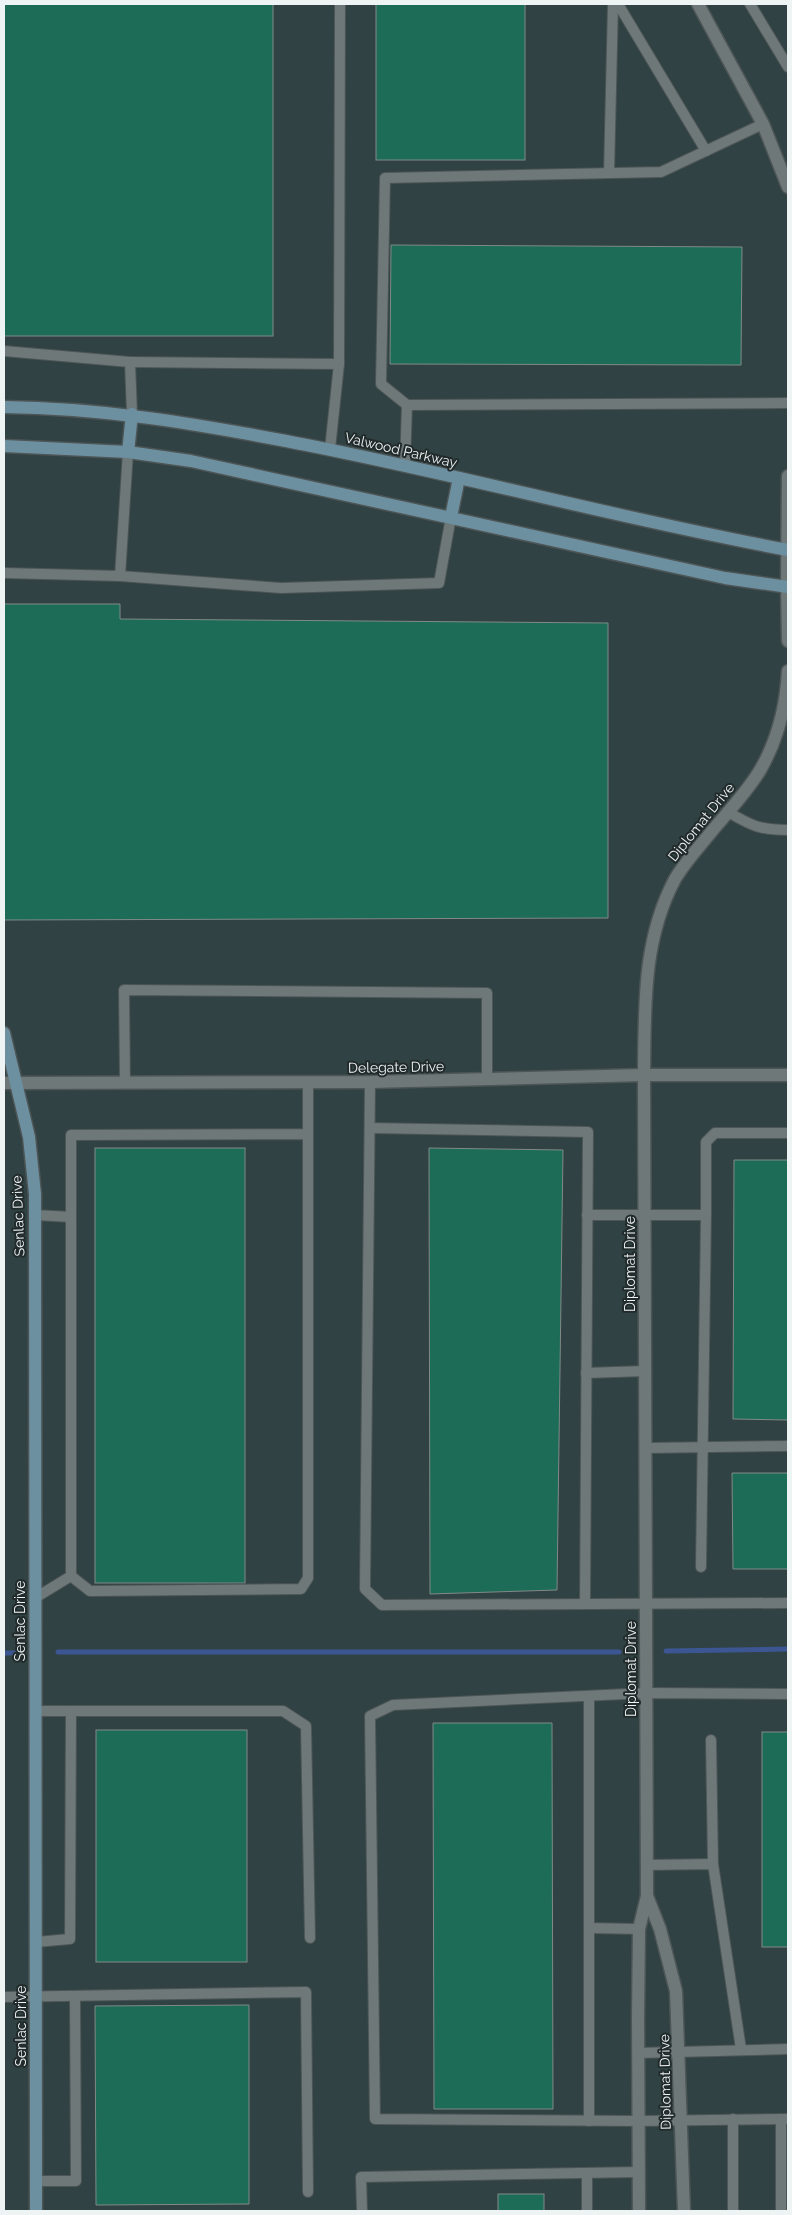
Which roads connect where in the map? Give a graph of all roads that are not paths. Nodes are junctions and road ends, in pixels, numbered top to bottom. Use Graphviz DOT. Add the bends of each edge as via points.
graph roads {
  1 [pos="340,4"];
  2 [pos="613,4"];
  3 [pos="618,4"];
  4 [pos="750,4"];
  5 [pos="700,5"];
  6 [pos="788,66"];
  7 [pos="763,124"];
  8 [pos="706,151"];
  9 [pos="609,174"];
  10 [pos="788,187"];
  11 [pos="4,351"];
  12 [pos="130,362"];
  13 [pos="339,364"];
  14 [pos="788,403"];
  15 [pos="406,405"];
  16 [pos="4,406"];
  17 [pos="132,414"];
  18 [pos="4,446"];
  19 [pos="330,449"];
  20 [pos="128,452"];
  21 [pos="405,466"];
  22 [pos="788,476"];
  23 [pos="458,478"];
  24 [pos="451,517"];
  25 [pos="788,550"];
  26 [pos="4,572"];
  27 [pos="120,576"];
  28 [pos="787,587"];
  29 [pos="788,641"];
  30 [pos="788,671"];
  31 [pos="728,812"];
  32 [pos="788,830"];
  33 [pos="4,1033"];
  34 [pos="644,1075"];
  35 [pos="788,1075"];
  36 [pos="487,1080"];
  37 [pos="125,1082"];
  38 [pos="308,1082"];
  39 [pos="370,1082"];
  40 [pos="4,1083"];
  41 [pos="17,1084"];
  42 [pos="370,1128"];
  43 [pos="788,1133"];
  44 [pos="308,1134"];
  45 [pos="35,1215"];
  46 [pos="706,1215"];
  47 [pos="587,1216"];
  48 [pos="646,1216"];
  49 [pos="71,1217"];
  50 [pos="645,1371"];
  51 [pos="586,1373"];
  52 [pos="703,1446"];
  53 [pos="788,1446"];
  54 [pos="646,1448"];
  55 [pos="701,1567"];
  56 [pos="72,1576"];
  57 [pos="35,1598"];
  58 [pos="788,1603"];
  59 [pos="585,1604"];
  60 [pos="646,1604"];
  61 [pos="647,1693"];
  62 [pos="788,1694"];
  63 [pos="589,1697"];
  64 [pos="35,1711"];
  65 [pos="71,1711"];
  66 [pos="711,1740"];
  67 [pos="713,1864"];
  68 [pos="646,1865"];
  69 [pos="647,1896"];
  70 [pos="589,1928"];
  71 [pos="640,1929"];
  72 [pos="310,1938"];
  73 [pos="36,1942"];
  74 [pos="36,1996"];
  75 [pos="75,1996"];
  76 [pos="4,1997"];
  77 [pos="788,2048"];
  78 [pos="741,2049"];
  79 [pos="679,2051"];
  80 [pos="638,2053"];
  81 [pos="733,2119"];
  82 [pos="784,2119"];
  83 [pos="589,2120"];
  84 [pos="680,2120"];
  85 [pos="639,2121"];
  86 [pos="639,2172"];
  87 [pos="587,2173"];
  88 [pos="36,2181"];
  89 [pos="308,2192"];
  90 [pos="36,2211"];
  91 [pos="362,2211"];
  92 [pos="587,2211"];
  93 [pos="639,2211"];
  94 [pos="684,2211"];
  95 [pos="733,2211"];
  96 [pos="781,2211"];
  1 -- 13 [label="lane"];
  2 -- 9 [label="lane"];
  3 -- 8 [label="lane"];
  4 -- 6 [label="lane"];
  5 -- 7 [label="street"];
  7 -- 8 [label="lane"];
  7 -- 10 [label="street"];
  8 -- 9 [label="lane" via="661,172"];
  9 -- 15 [label="lane" via="385,178 381,384"];
  11 -- 12 [label="lane"];
  12 -- 13 [label="lane"];
  12 -- 17 [label="lane"];
  13 -- 19 [label="lane"];
  14 -- 15 [label="lane"];
  15 -- 21 [label="lane"];
  16 -- 17 [label="main road, Valwood Parkway"];
  17 -- 19 [label="main road, Valwood Parkway"];
  17 -- 20 [label="main road"];
  18 -- 20 [label="main road"];
  19 -- 21 [label="main road, Valwood Parkway"];
  20 -- 24 [label="main road" via="191,461"];
  20 -- 27 [label="lane"];
  21 -- 23 [label="main road, Valwood Parkway"];
  22 -- 25 [label="street"];
  23 -- 24 [label="main road"];
  23 -- 25 [label="main road, Valwood Parkway"];
  24 -- 27 [label="lane" via="439,583 281,588"];
  24 -- 28 [label="main road" via="725,578"];
  25 -- 28 [label="street"];
  26 -- 27 [label="lane"];
  28 -- 29 [label="street"];
  30 -- 31 [label="street, Diplomat Drive" via="783,711 767,756"];
  31 -- 32 [label="lane" via="759,828"];
  31 -- 34 [label="street, Diplomat Drive" via="682,868 656,926 647,970"];
  33 -- 41 [label="main road, Senlac Drive"];
  34 -- 35 [label="street, Delegate Drive"];
  34 -- 36 [label="street, Delegate Drive"];
  34 -- 48 [label="street, Diplomat Drive"];
  36 -- 37 [label="lane" via="488,994 124,990"];
  36 -- 39 [label="street, Delegate Drive"];
  37 -- 38 [label="street, Delegate Drive"];
  37 -- 41 [label="street, Delegate Drive"];
  38 -- 39 [label="street, Delegate Drive"];
  38 -- 44 [label="lane"];
  39 -- 42 [label="lane"];
  40 -- 41 [label="street, Delegate Drive"];
  41 -- 45 [label="main road, Senlac Drive" via="29,1138"];
  42 -- 47 [label="lane" via="588,1132"];
  42 -- 59 [label="lane" via="365,1589 382,1605"];
  43 -- 46 [label="lane" via="715,1133 706,1142"];
  44 -- 49 [label="lane" via="71,1135"];
  44 -- 56 [label="lane" via="308,1578 301,1589 90,1591"];
  45 -- 49 [label="lane"];
  45 -- 57 [label="main road, Senlac Drive"];
  46 -- 48 [label="lane"];
  46 -- 52 [label="lane"];
  47 -- 48 [label="lane"];
  47 -- 51 [label="lane"];
  48 -- 50 [label="street, Diplomat Drive"];
  49 -- 56 [label="lane"];
  50 -- 51 [label="lane"];
  50 -- 54 [label="street, Diplomat Drive"];
  51 -- 59 [label="lane"];
  52 -- 53 [label="lane"];
  52 -- 54 [label="lane"];
  52 -- 55 [label="lane"];
  54 -- 60 [label="street, Diplomat Drive"];
  56 -- 57 [label="lane"];
  57 -- 64 [label="main road, Senlac Drive"];
  58 -- 60 [label="lane"];
  59 -- 60 [label="lane"];
  60 -- 61 [label="street, Diplomat Drive"];
  61 -- 62 [label="lane"];
  61 -- 63 [label="lane"];
  61 -- 68 [label="street, Diplomat Drive"];
  63 -- 70 [label="lane"];
  63 -- 83 [label="lane" via="392,1705 370,1716 375,2120"];
  64 -- 65 [label="lane"];
  64 -- 73 [label="main road, Senlac Drive"];
  65 -- 72 [label="lane" via="283,1712 306,1726"];
  65 -- 73 [label="lane" via="70,1939"];
  66 -- 67 [label="lane"];
  67 -- 68 [label="lane"];
  67 -- 78 [label="lane"];
  68 -- 69 [label="street, Diplomat Drive"];
  69 -- 71 [label="street, Diplomat Drive"];
  69 -- 79 [label="street, Diplomat Drive" via="673,1976 678,2007"];
  70 -- 71 [label="lane"];
  70 -- 83 [label="lane"];
  71 -- 80 [label="street, Diplomat Drive"];
  73 -- 74 [label="main road, Senlac Drive"];
  74 -- 75 [label="lane"];
  74 -- 76 [label="lane"];
  74 -- 88 [label="main road, Senlac Drive"];
  75 -- 88 [label="lane" via="76,2181"];
  75 -- 89 [label="lane" via="306,1992"];
  77 -- 78 [label="lane"];
  78 -- 79 [label="lane"];
  79 -- 80 [label="lane"];
  79 -- 84 [label="street, Diplomat Drive"];
  80 -- 85 [label="street, Diplomat Drive"];
  81 -- 82 [label="lane"];
  81 -- 84 [label="lane"];
  81 -- 95 [label="lane"];
  82 -- 96 [label="lane"];
  83 -- 85 [label="lane"];
  84 -- 85 [label="lane"];
  84 -- 94 [label="street, Diplomat Drive"];
  85 -- 86 [label="street, Diplomat Drive"];
  86 -- 87 [label="lane"];
  86 -- 93 [label="street, Diplomat Drive"];
  87 -- 91 [label="lane" via="362,2177"];
  87 -- 92 [label="lane"];
  88 -- 90 [label="main road, Senlac Drive"];
}
